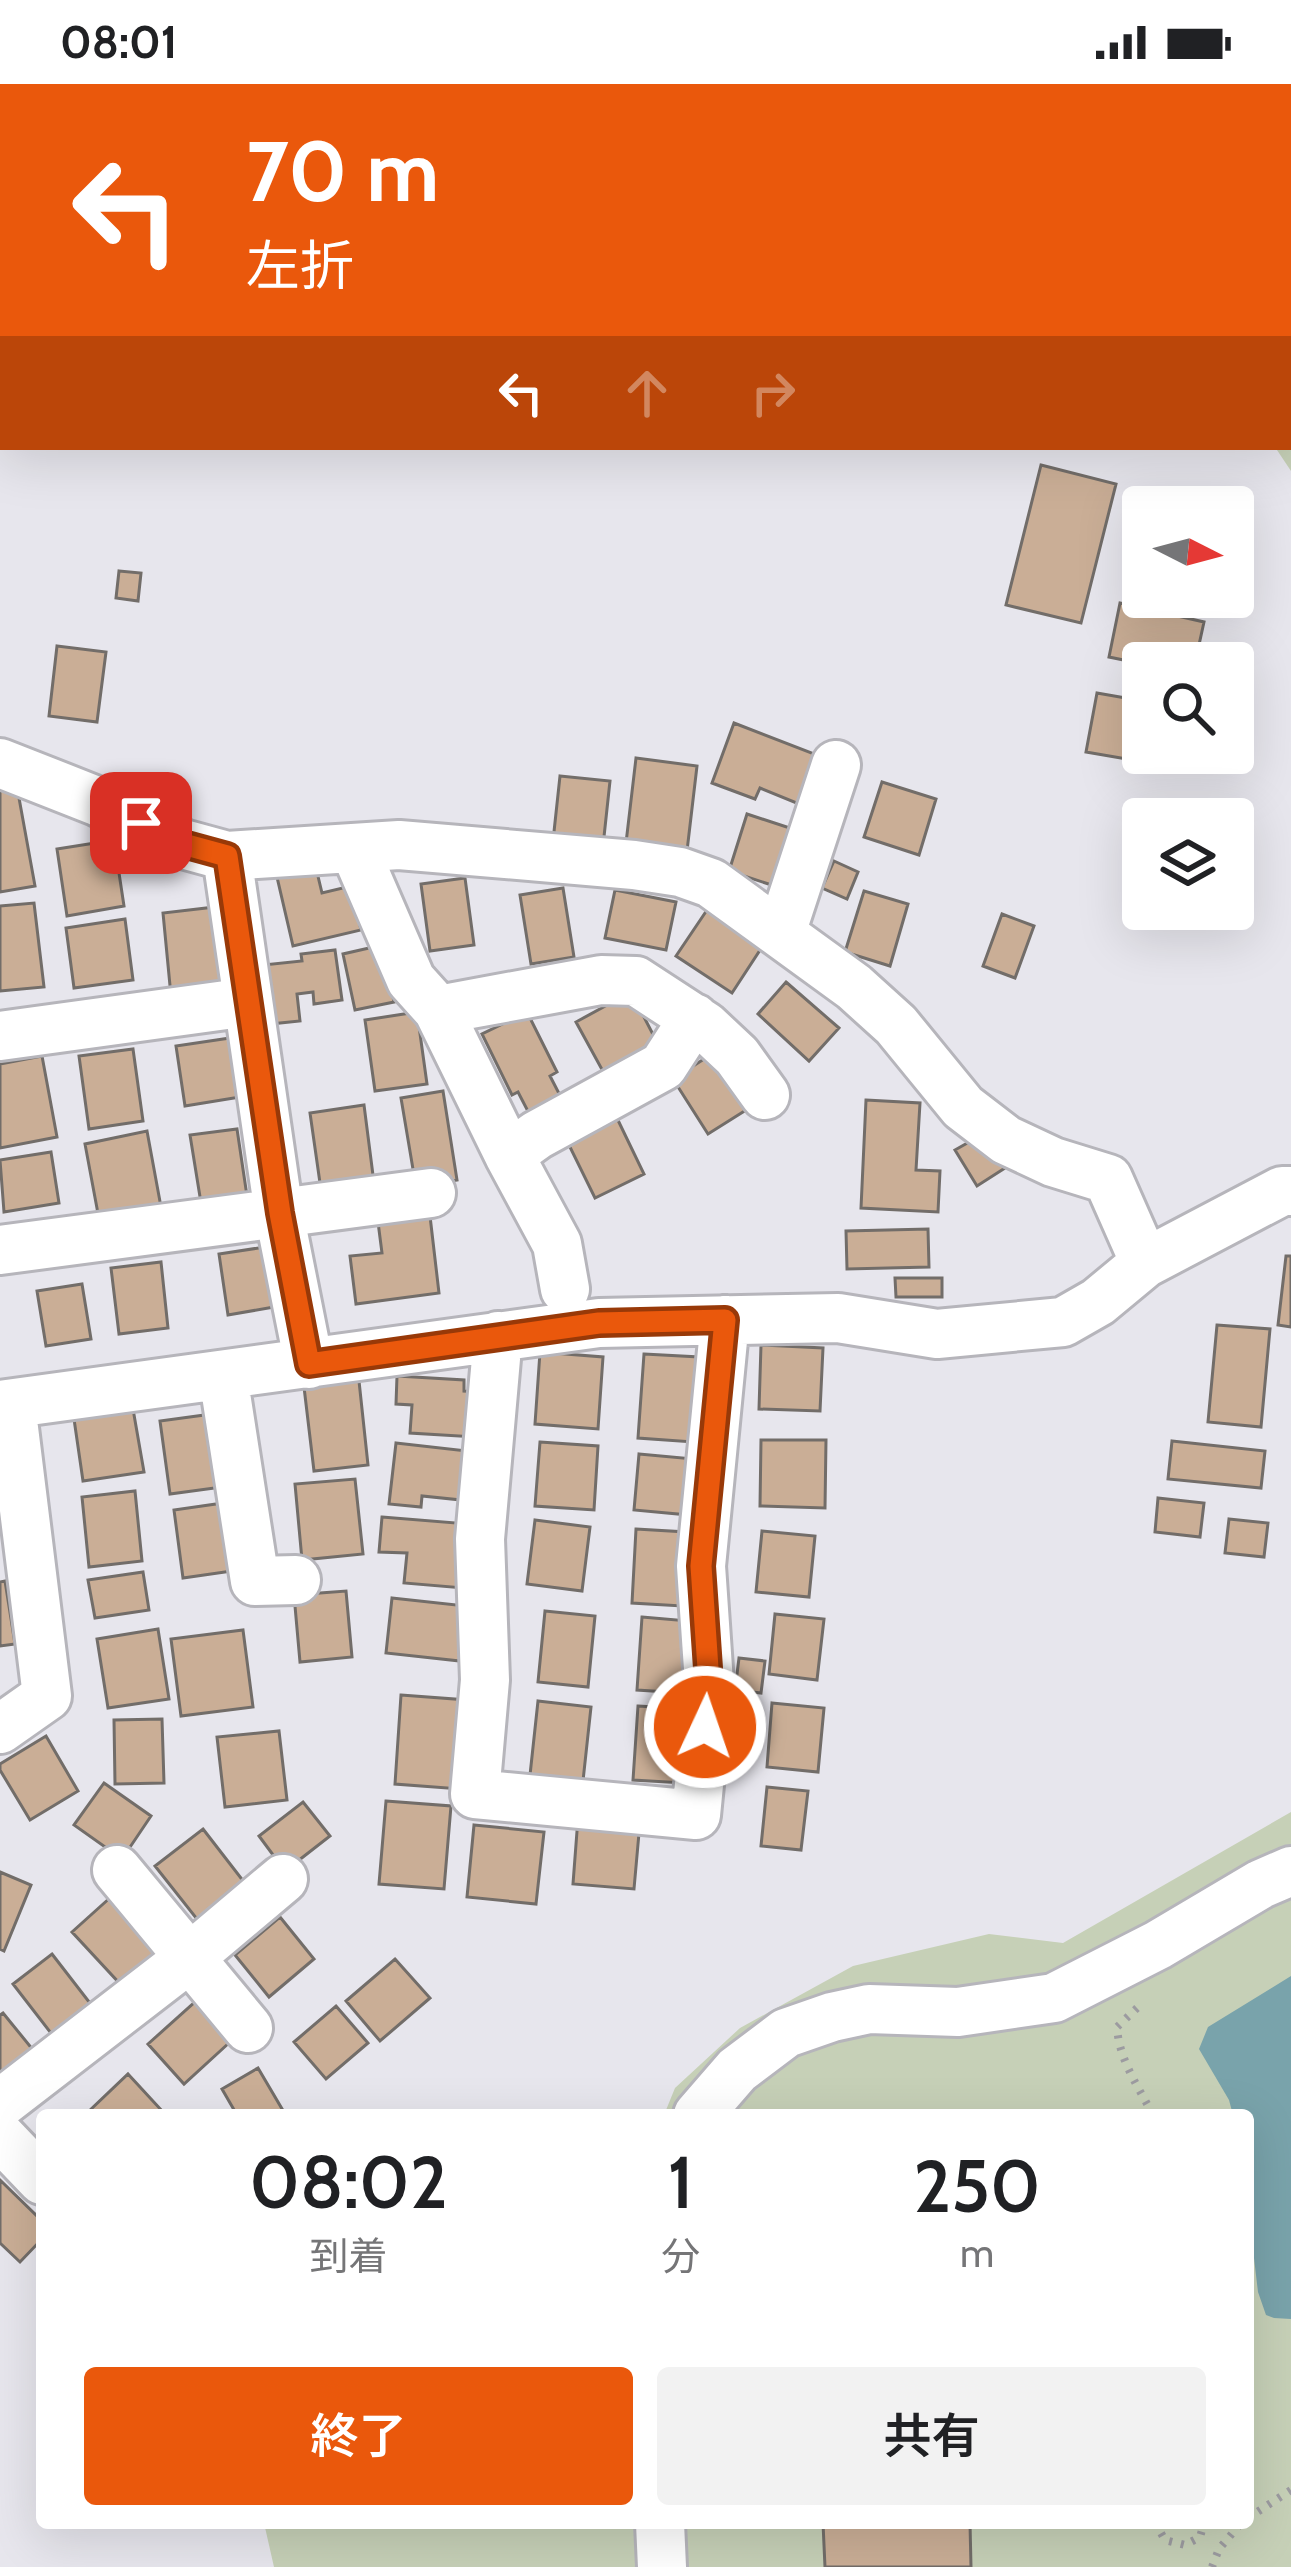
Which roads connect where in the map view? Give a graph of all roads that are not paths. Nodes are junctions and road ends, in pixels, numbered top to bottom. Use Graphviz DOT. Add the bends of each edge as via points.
graph roads {
  1 [pos="0,763"];
  2 [pos="836,765"];
  3 [pos="354,848"];
  4 [pos="227,856"];
  5 [pos="781,933"];
  6 [pos="248,1002"];
  7 [pos="438,1010"];
  8 [pos="694,1018"];
  9 [pos="0,1036"];
  10 [pos="765,1095"];
  11 [pos="509,1155"];
  12 [pos="1291,1191"];
  13 [pos="430,1193"];
  14 [pos="280,1213"];
  15 [pos="0,1250"];
  16 [pos="1145,1263"];
  17 [pos="565,1288"];
  18 [pos="725,1320"];
  19 [pos="498,1336"];
  20 [pos="309,1364"];
  21 [pos="223,1375"];
  22 [pos="5,1404"];
  23 [pos="256,1585"];
  24 [pos="0,1730"];
  25 [pos="117,1870"];
  26 [pos="1291,1870"];
  27 [pos="283,1879"];
  28 [pos="188,1959"];
  29 [pos="248,2028"];
  30 [pos="0,2104"];
  31 [pos="703,2109"];
  32 [pos="0,2136"];
  33 [pos="36,2174"];
  34 [pos="660,2529"];
  35 [pos="662,2567"];
  1 -- 4 [label="street"];
  2 -- 5 [label="street"];
  3 -- 4 [label="street"];
  3 -- 5 [label="street" via="399,845 680,872"];
  3 -- 7 [label="street" via="411,980"];
  4 -- 6 [label="street"];
  5 -- 16 [label="street" via="896,1024 963,1107 1006,1140 1108,1179"];
  6 -- 9 [label="street"];
  6 -- 14 [label="street"];
  7 -- 8 [label="street" via="618,980 636,981"];
  7 -- 11 [label="street"];
  8 -- 10 [label="street" via="737,1055"];
  8 -- 11 [label="street" via="663,1066"];
  11 -- 17 [label="street" via="557,1244"];
  12 -- 16 [label="street"];
  13 -- 14 [label="street"];
  14 -- 15 [label="street"];
  14 -- 20 [label="street"];
  16 -- 18 [label="street" via="1063,1322 937,1334 838,1318"];
  18 -- 19 [label="street"];
  18 -- 19 [label="street" via="701,1566 709,1683 696,1815 476,1794 485,1681 480,1539"];
  19 -- 20 [label="street"];
  20 -- 21 [label="street"];
  21 -- 22 [label="street"];
  21 -- 23 [label="street"];
  22 -- 24 [label="street" via="47,1696"];
  25 -- 28 [label="street"];
  26 -- 31 [label="street" via="1054,1998 958,2012 869,2009 786,2033"];
  27 -- 28 [label="street"];
  28 -- 29 [label="street"];
  28 -- 30 [label="street"];
  32 -- 33 [label="street"];
  34 -- 35 [label="street"];
}
